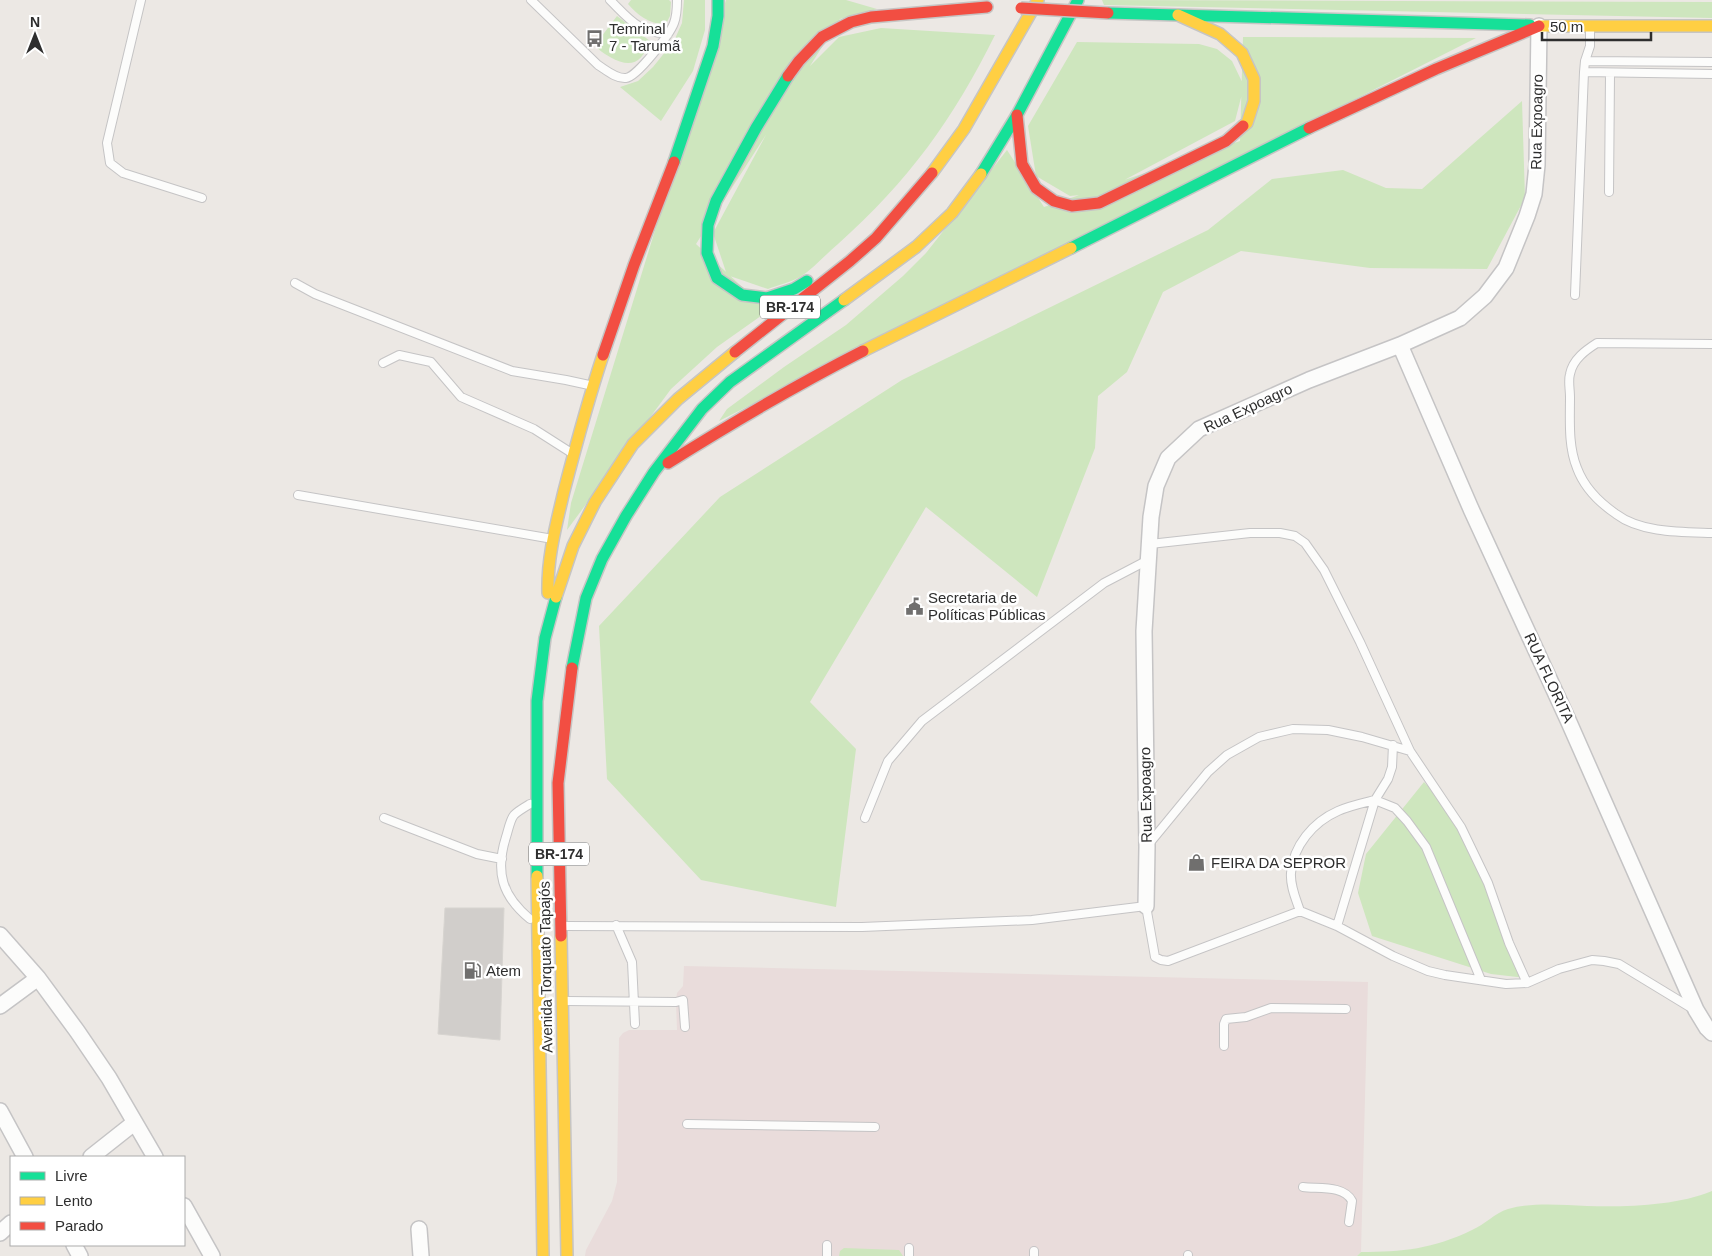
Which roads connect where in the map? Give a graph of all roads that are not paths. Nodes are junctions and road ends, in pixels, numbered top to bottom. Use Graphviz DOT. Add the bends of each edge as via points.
graph roads {
  1 [pos="141,0"];
  2 [pos="532,0"];
  3 [pos="610,0"];
  4 [pos="677,0"];
  5 [pos="718,0"];
  6 [pos="938,0"];
  7 [pos="1038,0"];
  8 [pos="1078,0"];
  9 [pos="1016,8"];
  10 [pos="1178,15"];
  11 [pos="1590,24"];
  12 [pos="1539,26"];
  13 [pos="1712,26"];
  14 [pos="668,34"];
  15 [pos="1585,61"];
  16 [pos="1712,62"];
  17 [pos="1584,72"];
  18 [pos="1610,74"];
  19 [pos="1712,74"];
  20 [pos="1017,115"];
  21 [pos="1609,192"];
  22 [pos="202,198"];
  23 [pos="876,238"];
  24 [pos="295,283"];
  25 [pos="1575,295"];
  26 [pos="1712,344"];
  27 [pos="1400,345"];
  28 [pos="383,363"];
  29 [pos="593,386"];
  30 [pos="573,454"];
  31 [pos="654,472"];
  32 [pos="298,495"];
  33 [pos="1712,533"];
  34 [pos="554,539"];
  35 [pos="1150,544"];
  36 [pos="1148,560"];
  37 [pos="550,615"];
  38 [pos="1393,746"];
  39 [pos="1410,751"];
  40 [pos="536,800"];
  41 [pos="1375,800"];
  42 [pos="384,818"];
  43 [pos="865,818"];
  44 [pos="1147,847"];
  45 [pos="502,860"];
  46 [pos="1146,906"];
  47 [pos="1300,911"];
  48 [pos="616,925"];
  49 [pos="549,926"];
  50 [pos="1337,926"];
  51 [pos="0,935"];
  52 [pos="38,978"];
  53 [pos="1480,980"];
  54 [pos="1527,983"];
  55 [pos="562,1001"];
  56 [pos="634,1002"];
  57 [pos="0,1006"];
  58 [pos="1346,1008"];
  59 [pos="1696,1010"];
  60 [pos="635,1024"];
  61 [pos="685,1027"];
  62 [pos="1712,1033"];
  63 [pos="1224,1046"];
  64 [pos="0,1111"];
  65 [pos="134,1123"];
  66 [pos="687,1124"];
  67 [pos="875,1127"];
  68 [pos="24,1156"];
  69 [pos="92,1156"];
  70 [pos="154,1156"];
  71 [pos="1303,1187"];
  72 [pos="185,1208"];
  73 [pos="1348,1222"];
  74 [pos="10,1224"];
  75 [pos="419,1229"];
  76 [pos="0,1232"];
  77 [pos="827,1245"];
  78 [pos="212,1256"];
  79 [pos="421,1256"];
  80 [pos="543,1256"];
  81 [pos="567,1256"];
  82 [pos="827,1256"];
  1 -- 22 [label="lane" via="107,143 110,162 122,173"];
  2 -- 14 [label="lane" via="598,64 618,76 626,78 635,74"];
  3 -- 14 [label="lane" via="635,25"];
  4 -- 14 [label="lane" via="676,14"];
  5 -- 29 [label="main road" via="718,23 707,68"];
  6 -- 23 [label="main road" via="991,7 871,17 851,22 822,37 799,61 779,89 720,193 708,225 707,253 718,278 742,295 767,298 794,289"];
  7 -- 23 [label="main road, Avenida Torquato Tapajós / BR-174" via="964,129 933,172"];
  8 -- 20 [label="main road, Avenida Torquato Tapajós / BR-174"];
  9 -- 10 [label="main road, bridge"];
  10 -- 12 [label="main road"];
  10 -- 20 [label="main road" via="1220,34 1242,53 1254,79 1254,101 1247,123 1226,141 1099,203 1072,206 1054,201 1036,188 1022,164"];
  11 -- 12 [label="main road"];
  11 -- 13 [label="main road"];
  11 -- 15 [label="lane" via="1590,46"];
  12 -- 27 [label="street, Rua Expoagro" via="1534,194 1506,268 1485,296 1460,318"];
  12 -- 31 [label="main road" via="1307,129 831,368 738,419"];
  15 -- 16 [label="lane"];
  15 -- 17 [label="lane"];
  17 -- 18 [label="lane"];
  17 -- 25 [label="lane"];
  18 -- 19 [label="lane"];
  18 -- 21 [label="lane"];
  20 -- 31 [label="main road, Avenida Torquato Tapajós / BR-174" via="952,213 916,247 730,382 702,409"];
  23 -- 37 [label="main road, Avenida Torquato Tapajós / BR-174" via="678,398 633,444 595,502 573,546"];
  24 -- 29 [label="lane" via="512,371"];
  26 -- 33 [label="lane" via="1597,343 1576,361 1570,373 1570,438 1577,469 1593,495 1617,516 1646,528"];
  27 -- 35 [label="street, Rua Expoagro" via="1308,380 1199,429 1168,458 1156,486"];
  27 -- 59 [label="street, RUA FLORITA"];
  28 -- 30 [label="lane" via="399,355 431,362 461,397 534,430"];
  29 -- 30 [label="main road"];
  30 -- 34 [label="main road"];
  31 -- 49 [label="main road, Avenida Torquato Tapajós / BR-174" via="602,559 586,598 570,680 558,783"];
  32 -- 34 [label="lane"];
  34 -- 37 [label="main road" via="547,581"];
  35 -- 36 [label="street, Rua Expoagro"];
  35 -- 39 [label="lane" via="1250,533 1295,536 1324,570"];
  36 -- 43 [label="lane" via="1104,583 922,721 888,761"];
  36 -- 44 [label="street, Rua Expoagro" via="1144,631"];
  37 -- 40 [label="main road, Avenida Torquato Tapajós / BR-174" via="537,701"];
  38 -- 39 [label="lane"];
  38 -- 41 [label="lane" via="1392,767"];
  38 -- 44 [label="lane" via="1328,730 1293,729 1259,737 1227,755 1208,772"];
  39 -- 54 [label="lane" via="1461,827 1488,884"];
  40 -- 45 [label="lane" via="513,816"];
  40 -- 49 [label="main road, Avenida Torquato Tapajós / BR-174"];
  41 -- 47 [label="lane" via="1338,811 1307,832 1291,874 1293,893"];
  41 -- 50 [label="lane"];
  41 -- 53 [label="lane" via="1394,808 1426,847"];
  42 -- 45 [label="lane" via="477,854"];
  44 -- 46 [label="street, Rua Expoagro"];
  45 -- 49 [label="lane" via="500,872 507,893 518,908"];
  46 -- 47 [label="lane" via="1155,956 1164,961"];
  46 -- 48 [label="lane" via="1032,920 862,927"];
  47 -- 50 [label="lane"];
  48 -- 49 [label="lane"];
  48 -- 56 [label="lane" via="632,962"];
  49 -- 55 [label="main road, Avenida Torquato Tapajós / BR-174"];
  49 -- 80 [label="main road, Avenida Torquato Tapajós / BR-174"];
  50 -- 53 [label="lane" via="1428,971"];
  51 -- 52 [label="street"];
  52 -- 57 [label="street"];
  52 -- 65 [label="street" via="77,1031"];
  53 -- 54 [label="lane"];
  54 -- 59 [label="lane" via="1559,969 1592,960 1604,961 1619,964"];
  55 -- 56 [label="lane"];
  55 -- 81 [label="main road, Avenida Torquato Tapajós / BR-174"];
  56 -- 60 [label="lane"];
  56 -- 61 [label="lane" via="684,1000"];
  58 -- 63 [label="lane" via="1271,1008 1246,1017 1226,1019"];
  59 -- 62 [label="street, RUA FLORITA"];
  64 -- 68 [label="street"];
  65 -- 69 [label="street"];
  65 -- 70 [label="street"];
  66 -- 67 [label="lane"];
  71 -- 73 [label="lane" via="1346,1193 1352,1201"];
  72 -- 78 [label="street"];
  74 -- 76 [label="street"];
  75 -- 79 [label="street"];
  77 -- 82 [label="lane"];
}
